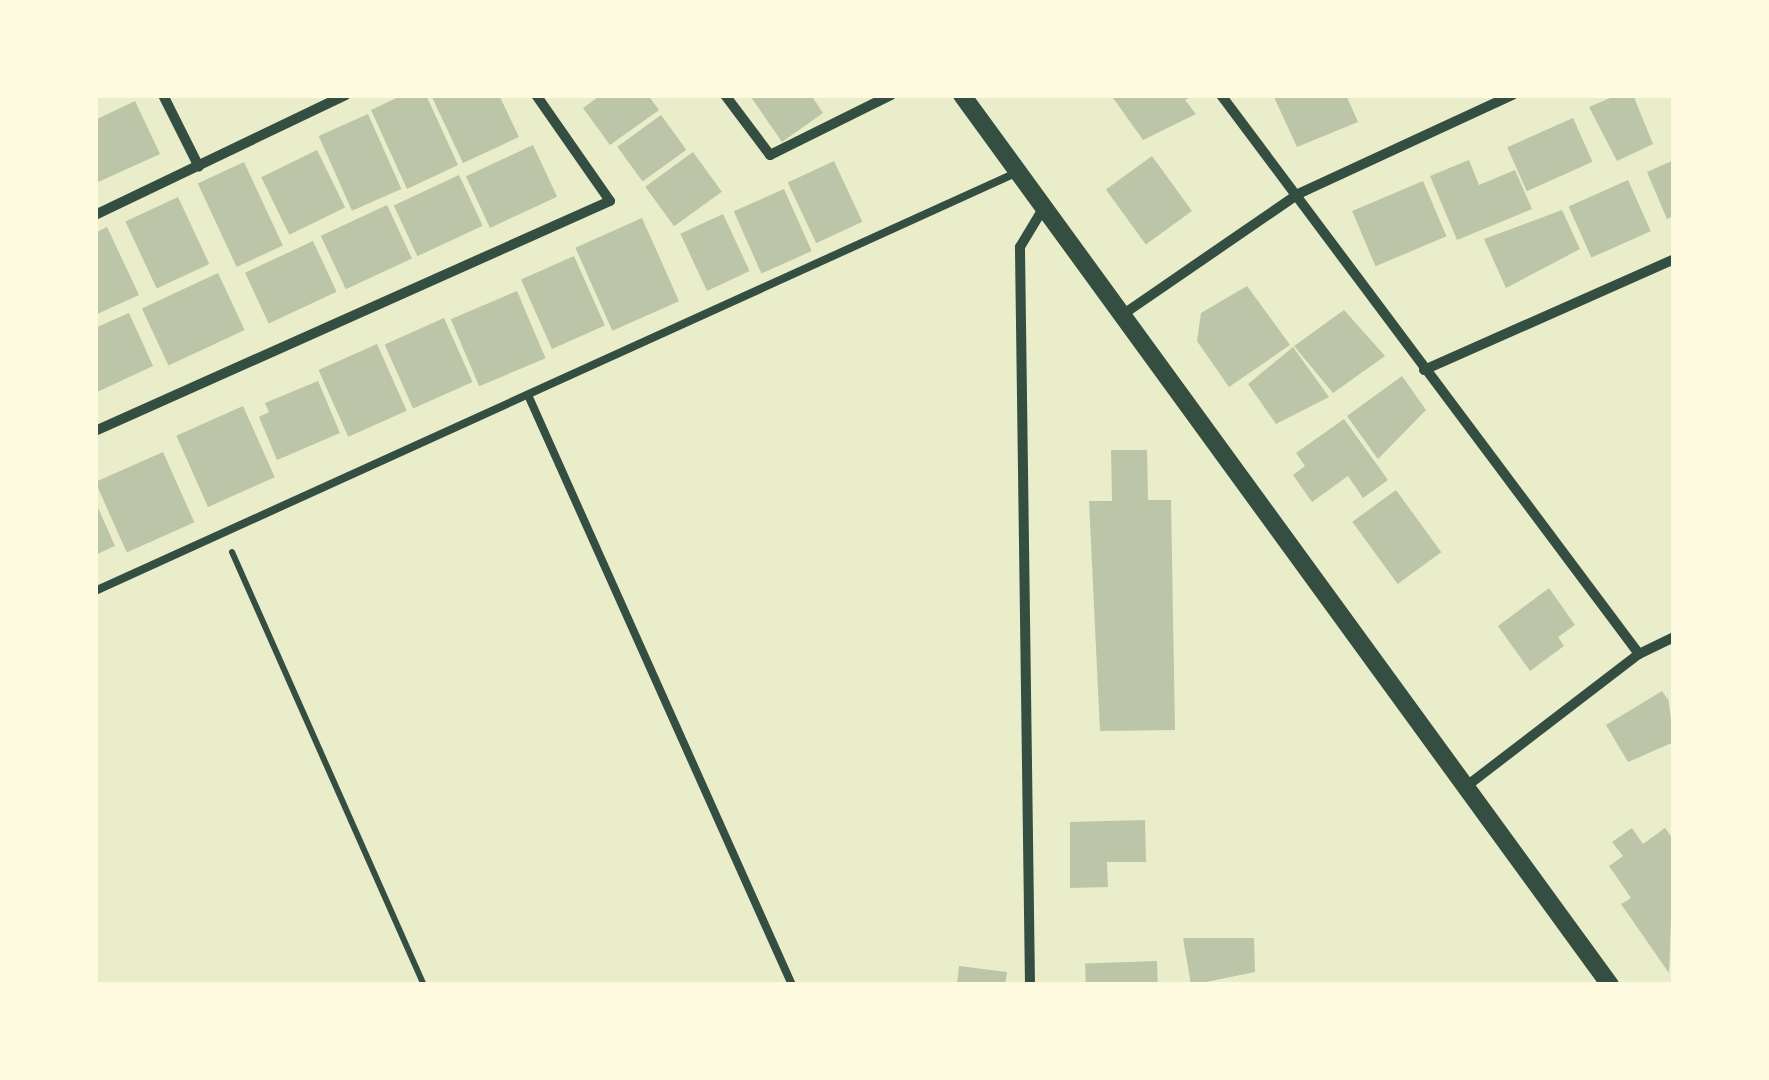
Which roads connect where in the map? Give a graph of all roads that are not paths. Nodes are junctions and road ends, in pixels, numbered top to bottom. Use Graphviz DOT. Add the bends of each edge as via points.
graph roads {
  1 [pos="163,95"];
  2 [pos="346,95"];
  3 [pos="536,95"];
  4 [pos="725,95"];
  5 [pos="891,95"];
  6 [pos="962,95"];
  7 [pos="1221,95"];
  8 [pos="1512,95"];
  9 [pos="199,167"];
  10 [pos="1018,172"];
  11 [pos="1298,194"];
  12 [pos="1044,207"];
  13 [pos="95,215"];
  14 [pos="1674,258"];
  15 [pos="1125,313"];
  16 [pos="1424,370"];
  17 [pos="528,395"];
  18 [pos="95,431"];
  19 [pos="95,591"];
  20 [pos="1674,637"];
  21 [pos="1639,654"];
  22 [pos="1468,786"];
  23 [pos="792,985"];
  24 [pos="1030,985"];
  25 [pos="1610,985"];
  1 -- 9 [label="street"];
  2 -- 9 [label="street"];
  3 -- 18 [label="street" via="610,201"];
  4 -- 5 [label="street" via="770,155"];
  6 -- 10 [label="street"];
  7 -- 11 [label="street"];
  8 -- 11 [label="street"];
  9 -- 13 [label="street"];
  10 -- 12 [label="street"];
  10 -- 17 [label="lane"];
  11 -- 15 [label="street"];
  11 -- 16 [label="street"];
  12 -- 15 [label="street"];
  12 -- 24 [label="street" via="1020,247"];
  14 -- 16 [label="street"];
  15 -- 22 [label="street"];
  16 -- 21 [label="street"];
  17 -- 19 [label="lane"];
  17 -- 23 [label="lane"];
  20 -- 21 [label="street"];
  21 -- 22 [label="street"];
  22 -- 25 [label="street"];
}
